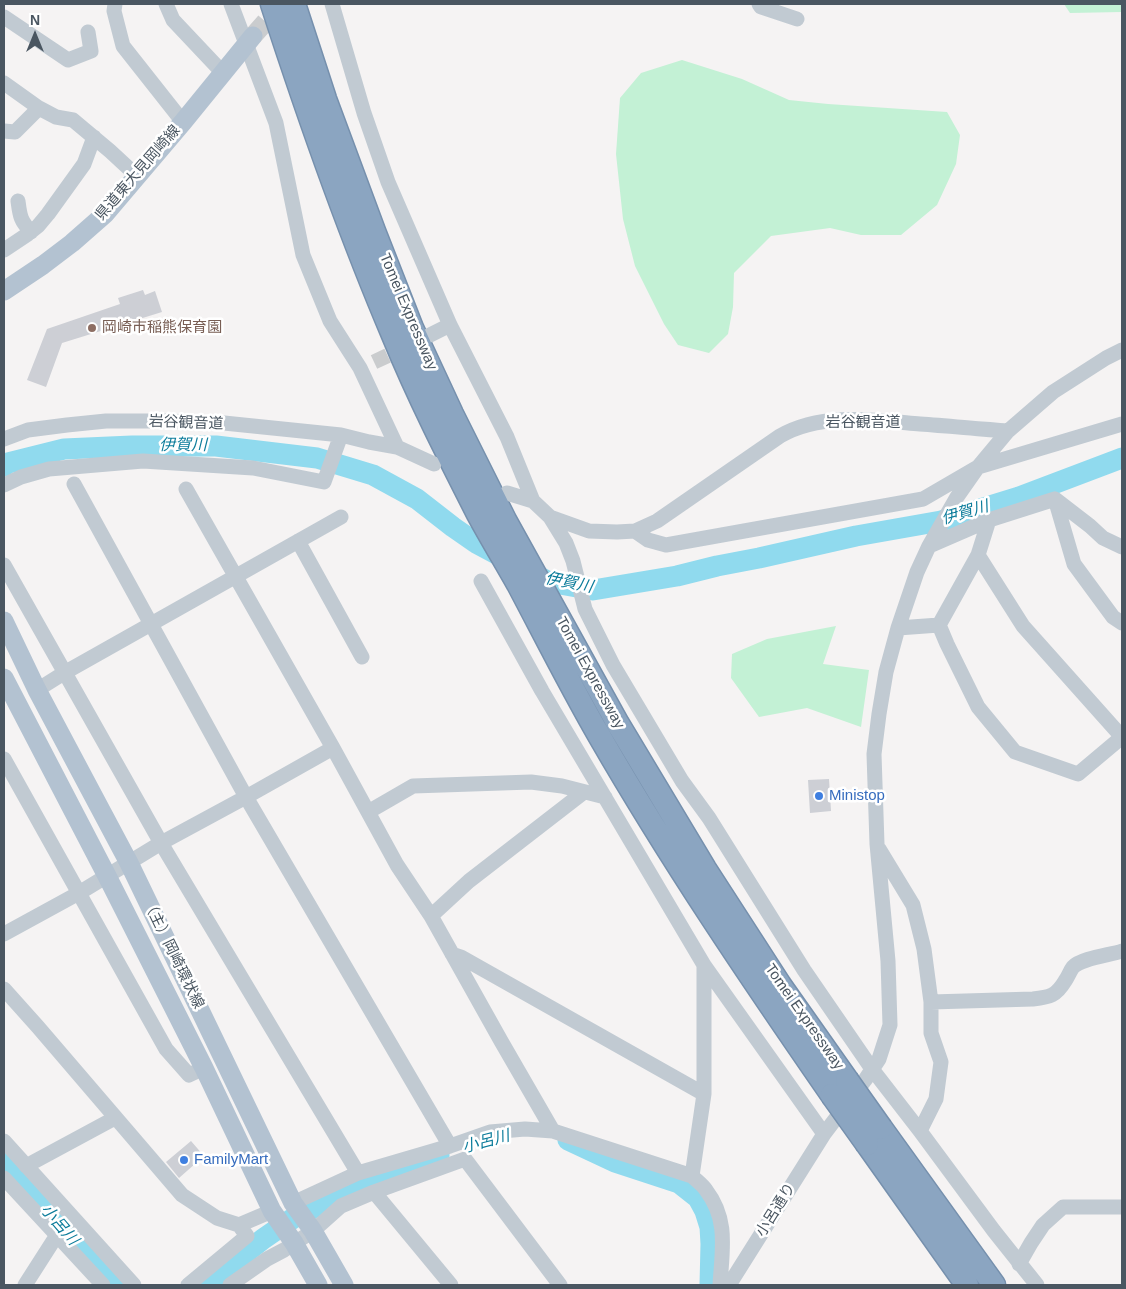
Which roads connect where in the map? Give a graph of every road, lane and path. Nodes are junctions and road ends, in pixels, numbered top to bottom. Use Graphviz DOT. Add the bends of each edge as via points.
graph roads {
  1 [pos="115,4"];
  2 [pos="166,4"];
  3 [pos="231,4"];
  4 [pos="272,4"];
  5 [pos="294,4"];
  6 [pos="332,4"];
  7 [pos="759,4"];
  8 [pos="4,17"];
  9 [pos="798,19"];
  10 [pos="88,32"];
  11 [pos="250,40"];
  12 [pos="223,72"];
  13 [pos="4,83"];
  14 [pos="39,108"];
  15 [pos="183,122"];
  16 [pos="4,131"];
  17 [pos="94,137"];
  18 [pos="137,176"];
  19 [pos="18,201"];
  20 [pos="31,232"];
  21 [pos="4,250"];
  22 [pos="4,291"];
  23 [pos="450,325"];
  24 [pos="430,335"];
  25 [pos="1122,350"];
  26 [pos="1122,424"];
  27 [pos="1008,431"];
  28 [pos="341,435"];
  29 [pos="4,439"];
  30 [pos="397,447"];
  31 [pos="434,464"];
  32 [pos="978,467"];
  33 [pos="74,484"];
  34 [pos="4,485"];
  35 [pos="186,489"];
  36 [pos="507,493"];
  37 [pos="1055,499"];
  38 [pos="532,501"];
  39 [pos="341,517"];
  40 [pos="550,517"];
  41 [pos="989,520"];
  42 [pos="635,531"];
  43 [pos="298,541"];
  44 [pos="932,542"];
  45 [pos="1122,547"];
  46 [pos="978,555"];
  47 [pos="4,565"];
  48 [pos="235,577"];
  49 [pos="481,581"];
  50 [pos="4,621"];
  51 [pos="1122,623"];
  52 [pos="151,624"];
  53 [pos="940,625"];
  54 [pos="898,628"];
  55 [pos="362,657"];
  56 [pos="64,673"];
  57 [pos="6,690"];
  58 [pos="37,690"];
  59 [pos="1122,737"];
  60 [pos="333,748"];
  61 [pos="4,759"];
  62 [pos="584,792"];
  63 [pos="246,797"];
  64 [pos="605,797"];
  65 [pos="368,812"];
  66 [pos="161,843"];
  67 [pos="877,844"];
  68 [pos="129,863"];
  69 [pos="107,876"];
  70 [pos="79,893"];
  71 [pos="431,916"];
  72 [pos="4,934"];
  73 [pos="1122,951"];
  74 [pos="452,954"];
  75 [pos="704,965"];
  76 [pos="4,989"];
  77 [pos="930,1002"];
  78 [pos="204,1068"];
  79 [pos="872,1069"];
  80 [pos="840,1088"];
  81 [pos="704,1094"];
  82 [pos="115,1118"];
  83 [pos="920,1130"];
  84 [pos="553,1131"];
  85 [pos="824,1134"];
  86 [pos="874,1136"];
  87 [pos="4,1141"];
  88 [pos="450,1146"];
  89 [pos="26,1166"];
  90 [pos="358,1173"];
  91 [pos="692,1176"];
  92 [pos="4,1178"];
  93 [pos="374,1192"];
  94 [pos="292,1203"];
  95 [pos="1122,1206"];
  96 [pos="272,1211"];
  97 [pos="238,1225"];
  98 [pos="313,1231"];
  99 [pos="57,1235"];
  100 [pos="294,1243"];
  101 [pos="1019,1264"];
  102 [pos="993,1284"];
  103 [pos="26,1285"];
  104 [pos="103,1285"];
  105 [pos="134,1285"];
  106 [pos="188,1285"];
  107 [pos="230,1285"];
  108 [pos="318,1285"];
  109 [pos="344,1285"];
  110 [pos="451,1285"];
  111 [pos="560,1285"];
  112 [pos="720,1285"];
  113 [pos="729,1285"];
  114 [pos="967,1285"];
  115 [pos="1037,1285"];
  1 -- 15 [label="street" via="124,46"];
  2 -- 12 [label="street" via="173,20"];
  3 -- 11 [label="street"];
  4 -- 80 [label="highway, Tomei Expressway" via="305,105 393,336 480,516 599,736 687,881 758,988"];
  5 -- 80 [label="highway, Tomei Expressway" via="325,99 412,328 505,520 618,724 705,869 780,984"];
  6 -- 23 [label="street" via="388,182"];
  7 -- 9 [label="street"];
  8 -- 10 [label="street" via="68,60 91,51"];
  11 -- 12 [label="main road, 県道東大見岡崎線"];
  11 -- 30 [label="street" via="276,123 303,255 330,321 367,365"];
  12 -- 15 [label="main road, 県道東大見岡崎線"];
  13 -- 14 [label="street"];
  14 -- 16 [label="street" via="15,132"];
  14 -- 17 [label="street" via="56,117 74,120"];
  15 -- 18 [label="main road, 県道東大見岡崎線"];
  17 -- 18 [label="street"];
  17 -- 20 [label="street" via="84,164"];
  18 -- 22 [label="main road, 県道東大見岡崎線" via="105,214 72,243"];
  19 -- 20 [label="street" via="22,223"];
  20 -- 21 [label="street"];
  23 -- 24 [label="street"];
  23 -- 38 [label="street" via="507,437"];
  25 -- 27 [label="street" via="1053,392"];
  26 -- 32 [label="street"];
  27 -- 32 [label="street, 小呂通り"];
  27 -- 42 [label="street, 岩谷観音道" via="880,420 828,420 805,425 780,436 657,521"];
  28 -- 29 [label="street, 岩谷観音道" via="224,423 116,421 28,430"];
  28 -- 30 [label="street, 岩谷観音道"];
  28 -- 34 [label="street" via="324,482 253,468 143,461 49,468"];
  30 -- 31 [label="street, 岩谷観音道"];
  32 -- 42 [label="street" via="922,499 666,545 648,540"];
  32 -- 44 [label="street, 小呂通り"];
  33 -- 52 [label="street"];
  35 -- 48 [label="street"];
  36 -- 38 [label="street"];
  37 -- 41 [label="street"];
  37 -- 45 [label="street" via="1103,538"];
  37 -- 51 [label="street" via="1074,564 1112,617"];
  38 -- 40 [label="street"];
  39 -- 43 [label="street"];
  40 -- 42 [label="street, 岩谷観音道" via="589,531"];
  40 -- 79 [label="street" via="566,543 585,609 613,666 682,781"];
  41 -- 44 [label="street"];
  41 -- 46 [label="street"];
  43 -- 48 [label="street"];
  43 -- 55 [label="street"];
  44 -- 54 [label="street, 小呂通り" via="917,572"];
  46 -- 53 [label="street"];
  46 -- 59 [label="street" via="1023,626"];
  47 -- 56 [label="street"];
  48 -- 52 [label="street"];
  48 -- 60 [label="street"];
  49 -- 64 [label="street"];
  50 -- 58 [label="main road, （主）岡崎環状線"];
  52 -- 56 [label="street"];
  52 -- 63 [label="street"];
  53 -- 54 [label="street"];
  53 -- 59 [label="street" via="978,707 1015,752 1078,774"];
  54 -- 67 [label="street, 小呂通り" via="886,672 874,754"];
  56 -- 58 [label="street"];
  56 -- 66 [label="street"];
  57 -- 69 [label="main road, （主）岡崎環状線"];
  58 -- 68 [label="main road, （主）岡崎環状線"];
  60 -- 63 [label="street"];
  60 -- 65 [label="street"];
  61 -- 70 [label="street"];
  62 -- 64 [label="street"];
  62 -- 65 [label="street" via="531,782 412,786"];
  62 -- 71 [label="street" via="469,881"];
  63 -- 66 [label="street"];
  63 -- 88 [label="street"];
  64 -- 75 [label="street"];
  65 -- 71 [label="street" via="397,865"];
  66 -- 68 [label="street"];
  66 -- 90 [label="street"];
  67 -- 77 [label="street" via="913,905 924,950"];
  67 -- 79 [label="street, 小呂通り" via="888,961 890,1025 879,1059"];
  68 -- 69 [label="street"];
  68 -- 94 [label="main road, （主）岡崎環状線"];
  69 -- 70 [label="street"];
  69 -- 78 [label="main road, （主）岡崎環状線"];
  70 -- 72 [label="street"];
  70 -- 78 [label="street" via="166,1049 189,1075"];
  71 -- 74 [label="street"];
  73 -- 77 [label="street" via="1089,959 1074,967 1063,985 1047,998"];
  74 -- 81 [label="street"];
  74 -- 84 [label="street"];
  75 -- 81 [label="street"];
  75 -- 85 [label="street"];
  76 -- 82 [label="street"];
  77 -- 83 [label="street" via="931,1032 941,1062 936,1099"];
  78 -- 96 [label="main road, （主）岡崎環状線"];
  79 -- 83 [label="street"];
  79 -- 85 [label="street, 小呂通り"];
  80 -- 86 [label="highway, Tomei Expressway, bridge"];
  81 -- 91 [label="street"];
  82 -- 89 [label="street"];
  82 -- 97 [label="street" via="182,1195 217,1218"];
  83 -- 101 [label="street"];
  84 -- 88 [label="street" via="490,1132"];
  84 -- 91 [label="street"];
  85 -- 113 [label="street, 小呂通り"];
  86 -- 102 [label="highway, Tomei Expressway"];
  86 -- 114 [label="highway, Tomei Expressway"];
  87 -- 89 [label="street"];
  88 -- 90 [label="street"];
  89 -- 105 [label="street"];
  90 -- 94 [label="street"];
  91 -- 112 [label="street" via="706,1189 718,1210 723,1229"];
  92 -- 99 [label="street"];
  93 -- 98 [label="street" via="340,1206"];
  93 -- 110 [label="street"];
  93 -- 111 [label="street" via="465,1159"];
  94 -- 98 [label="main road, （主）岡崎環状線"];
  95 -- 101 [label="street" via="1063,1207 1044,1225"];
  96 -- 97 [label="street"];
  96 -- 100 [label="main road, （主）岡崎環状線"];
  97 -- 106 [label="street" via="247,1236"];
  98 -- 100 [label="street"];
  98 -- 109 [label="main road, （主）岡崎環状線"];
  99 -- 103 [label="street"];
  99 -- 104 [label="street"];
  100 -- 107 [label="street"];
  100 -- 108 [label="main road, （主）岡崎環状線"];
  101 -- 115 [label="street"];
}
